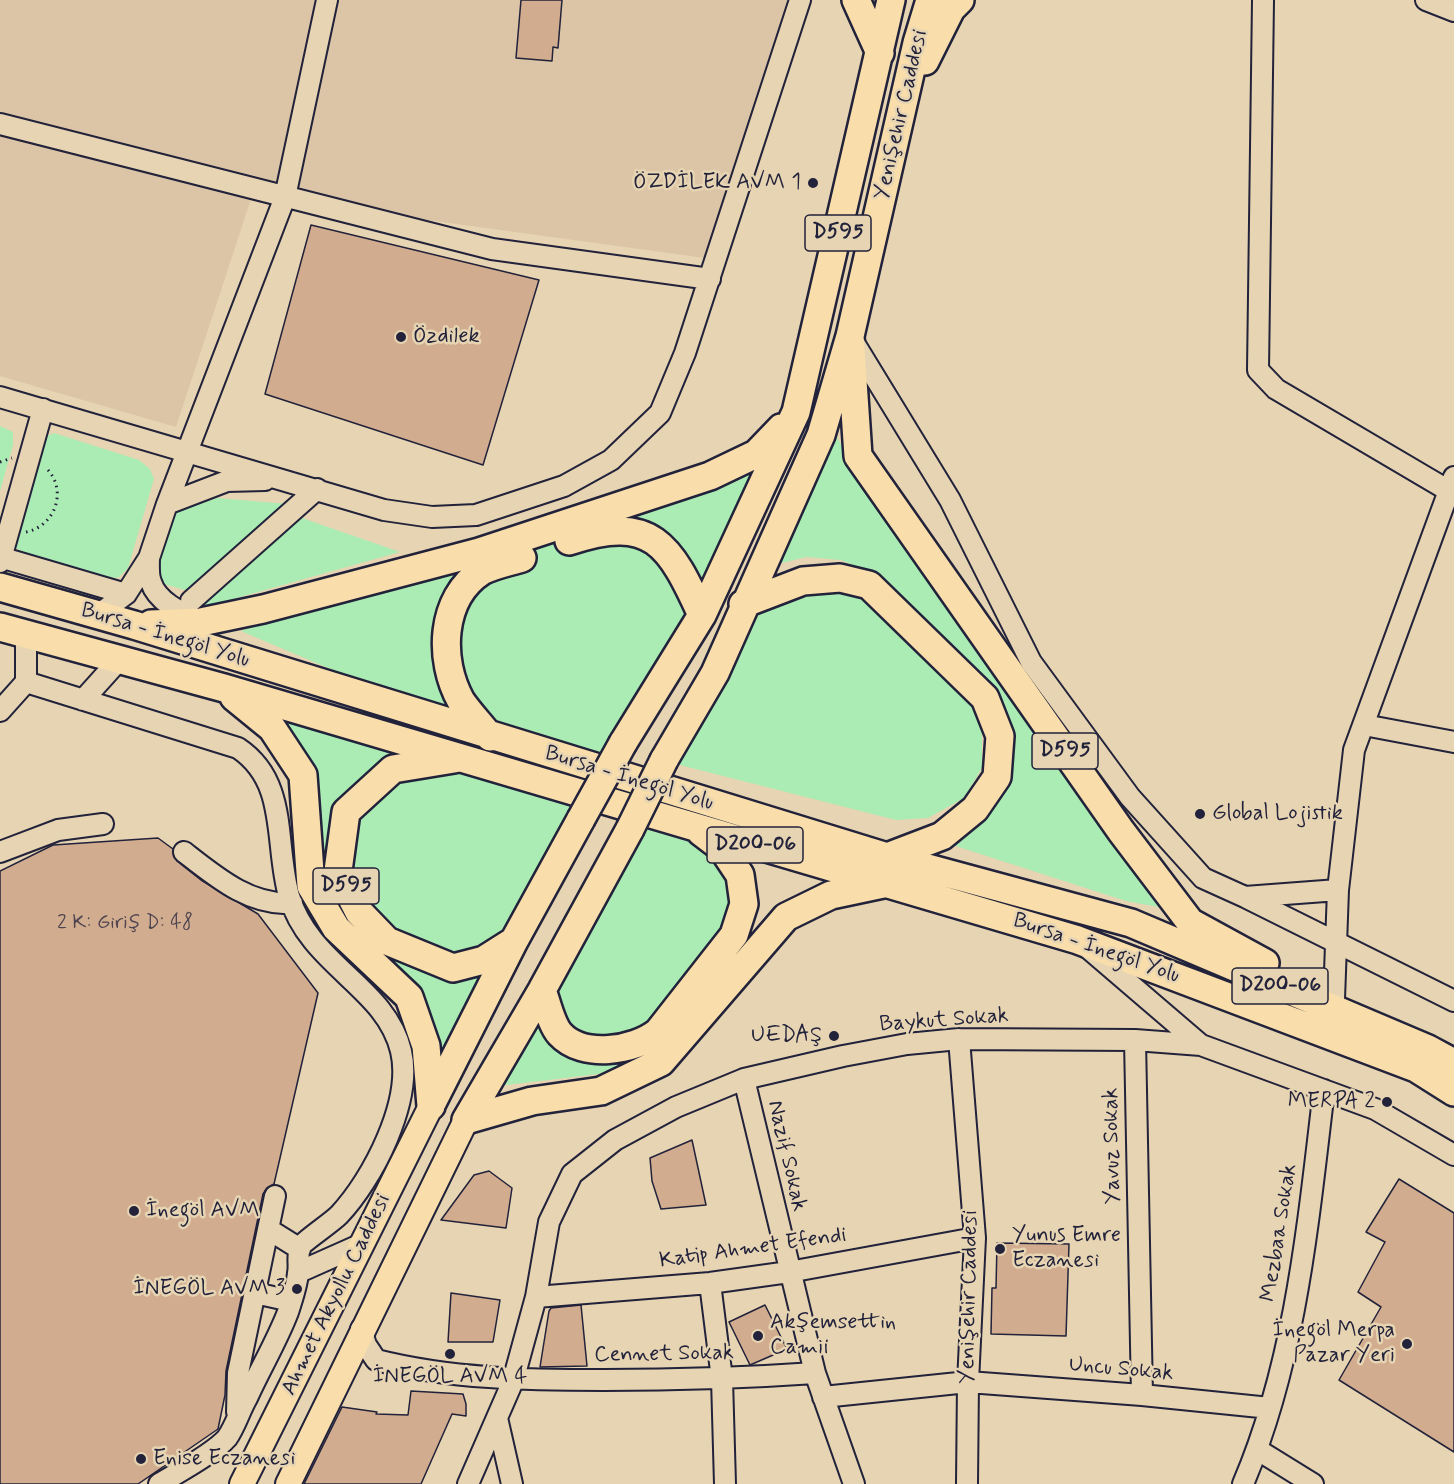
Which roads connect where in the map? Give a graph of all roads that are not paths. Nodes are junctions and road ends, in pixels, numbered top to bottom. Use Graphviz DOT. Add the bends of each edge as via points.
graph roads {
  1 [pos="327,0"];
  2 [pos="800,0"];
  3 [pos="856,0"];
  4 [pos="891,0"];
  5 [pos="930,0"];
  6 [pos="960,0"];
  7 [pos="1263,0"];
  8 [pos="1426,0"];
  9 [pos="1454,11"];
  10 [pos="880,53"];
  11 [pos="0,124"];
  12 [pos="897,132"];
  13 [pos="285,196"];
  14 [pos="710,279"];
  15 [pos="850,336"];
  16 [pos="0,397"];
  17 [pos="43,409"];
  18 [pos="796,412"];
  19 [pos="188,451"];
  20 [pos="286,480"];
  21 [pos="1451,484"];
  22 [pos="317,489"];
  23 [pos="167,504"];
  24 [pos="149,558"];
  25 [pos="0,559"];
  26 [pos="0,587"];
  27 [pos="126,594"];
  28 [pos="743,604"];
  29 [pos="196,612"];
  30 [pos="98,615"];
  31 [pos="702,615"];
  32 [pos="134,625"];
  33 [pos="0,627"];
  34 [pos="26,634"];
  35 [pos="119,660"];
  36 [pos="26,682"];
  37 [pos="224,688"];
  38 [pos="83,700"];
  39 [pos="0,711"];
  40 [pos="1364,725"];
  41 [pos="490,737"];
  42 [pos="1454,742"];
  43 [pos="460,758"];
  44 [pos="103,824"];
  45 [pos="695,828"];
  46 [pos="0,852"];
  47 [pos="184,852"];
  48 [pos="888,870"];
  49 [pos="1338,890"];
  50 [pos="1245,897"];
  51 [pos="292,903"];
  52 [pos="1078,940"];
  53 [pos="514,941"];
  54 [pos="1334,941"];
  55 [pos="542,990"];
  56 [pos="1334,999"];
  57 [pos="1454,1001"];
  58 [pos="958,1040"];
  59 [pos="1135,1040"];
  60 [pos="1201,1046"];
  61 [pos="1428,1049"];
  62 [pos="1454,1063"];
  63 [pos="744,1079"];
  64 [pos="1324,1090"];
  65 [pos="1454,1092"];
  66 [pos="431,1106"];
  67 [pos="466,1120"];
  68 [pos="1454,1155"];
  69 [pos="275,1196"];
  70 [pos="268,1229"];
  71 [pos="975,1238"];
  72 [pos="362,1244"];
  73 [pos="300,1248"];
  74 [pos="298,1272"];
  75 [pos="789,1272"];
  76 [pos="710,1282"];
  77 [pos="255,1293"];
  78 [pos="536,1297"];
  79 [pos="291,1301"];
  80 [pos="362,1329"];
  81 [pos="376,1360"];
  82 [pos="345,1364"];
  83 [pos="814,1373"];
  84 [pos="722,1379"];
  85 [pos="513,1380"];
  86 [pos="968,1382"];
  87 [pos="1142,1395"];
  88 [pos="823,1396"];
  89 [pos="1270,1408"];
  90 [pos="237,1418"];
  91 [pos="497,1418"];
  92 [pos="1258,1450"];
  93 [pos="159,1484"];
  94 [pos="242,1484"];
  95 [pos="288,1484"];
  96 [pos="468,1484"];
  97 [pos="512,1484"];
  98 [pos="725,1484"];
  99 [pos="854,1484"];
  100 [pos="967,1484"];
  101 [pos="1243,1484"];
  102 [pos="1313,1484"];
  1 -- 13 [label="street"];
  2 -- 14 [label="street"];
  3 -- 10 [label="highway"];
  4 -- 10 [label="highway, Yenişehir Caddesi / D595"];
  5 -- 12 [label="highway, Yenişehir Caddesi / D595"];
  6 -- 12 [label="highway" via="927,54"];
  7 -- 21 [label="street" via="1258,370 1276,389"];
  8 -- 9 [label="street"];
  10 -- 18 [label="highway, Yenişehir Caddesi / D595"];
  11 -- 13 [label="street"];
  12 -- 15 [label="highway, Yenişehir Caddesi / D595"];
  13 -- 14 [label="street" via="492,249"];
  13 -- 19 [label="street"];
  14 -- 22 [label="street" via="660,413 611,460 564,486 476,515 432,517 384,510"];
  15 -- 28 [label="highway" via="821,435"];
  15 -- 50 [label="street" via="950,500 1031,662 1137,805 1203,878"];
  15 -- 56 [label="highway, D595" via="858,456 1121,831 1190,922"];
  16 -- 17 [label="street"];
  17 -- 19 [label="street"];
  17 -- 25 [label="street"];
  18 -- 29 [label="highway" via="756,454 710,476 479,552 263,609"];
  18 -- 31 [label="highway, D595"];
  19 -- 20 [label="street"];
  19 -- 23 [label="street"];
  20 -- 22 [label="street"];
  20 -- 23 [label="street" via="227,481"];
  21 -- 40 [label="street"];
  22 -- 29 [label="street"];
  23 -- 24 [label="street"];
  24 -- 27 [label="street"];
  24 -- 29 [label="street" via="151,583 160,595 173,608"];
  25 -- 27 [label="street"];
  26 -- 30 [label="highway, Bursa - İnegöl Yolu / D200-06"];
  27 -- 30 [label="street"];
  28 -- 48 [label="highway" via="803,581 840,578 869,585 985,698 1000,736 997,777 975,810"];
  28 -- 55 [label="highway, bridge" via="715,673 664,760"];
  29 -- 32 [label="highway"];
  30 -- 32 [label="highway, Bursa - İnegöl Yolu / D200-06"];
  31 -- 41 [label="highway" via="684,576 662,545 632,531 600,531 483,571 459,592 447,627 447,662 461,700"];
  31 -- 53 [label="highway, D595, bridge" via="623,743"];
  32 -- 41 [label="highway, Bursa - İnegöl Yolu / D200-06"];
  33 -- 34 [label="highway, Bursa - İnegöl Yolu / D200-06"];
  34 -- 35 [label="highway, Bursa - İnegöl Yolu / D200-06"];
  34 -- 36 [label="street"];
  35 -- 37 [label="highway, Bursa - İnegöl Yolu / D200-06"];
  35 -- 38 [label="street"];
  36 -- 38 [label="street"];
  36 -- 39 [label="street"];
  37 -- 43 [label="highway, Bursa - İnegöl Yolu / D200-06"];
  37 -- 66 [label="highway" via="272,728 303,775 311,886 336,928 409,997 426,1046"];
  38 -- 51 [label="street" via="157,717 238,748 258,765 272,787"];
  40 -- 42 [label="street"];
  40 -- 49 [label="street" via="1354,750"];
  41 -- 48 [label="highway, Bursa - İnegöl Yolu / D200-06"];
  43 -- 45 [label="highway, Bursa - İnegöl Yolu / D200-06"];
  43 -- 53 [label="highway, D595" via="393,769 346,812 338,871 358,912 387,941 453,968 484,960"];
  44 -- 46 [label="street" via="58,830"];
  45 -- 48 [label="highway, Bursa - İnegöl Yolu / D200-06"];
  45 -- 55 [label="highway" via="722,848 740,875 744,904 734,935 657,1032 647,1041 604,1050 579,1046 560,1034"];
  47 -- 51 [label="street" via="225,884 269,903"];
  48 -- 52 [label="highway, Bursa - İnegöl Yolu / D200-06"];
  48 -- 61 [label="highway, Bursa - İnegöl Yolu / D200-06" via="1131,923"];
  48 -- 67 [label="highway" via="786,917 662,1062 601,1091 532,1101"];
  49 -- 50 [label="street"];
  49 -- 54 [label="street"];
  50 -- 54 [label="street"];
  51 -- 73 [label="street" via="325,957 385,1015 398,1040 404,1077 397,1115 378,1157 343,1211"];
  52 -- 60 [label="street"];
  52 -- 65 [label="highway, Bursa - İnegöl Yolu / D200-06" via="1416,1068"];
  53 -- 66 [label="highway"];
  54 -- 56 [label="street"];
  54 -- 57 [label="street"];
  55 -- 67 [label="highway"];
  56 -- 61 [label="highway, D595"];
  58 -- 59 [label="street, Baykut Sokak"];
  58 -- 63 [label="street, Baykut Sokak" via="907,1044"];
  58 -- 71 [label="street, Yenişehir Caddesi"];
  59 -- 60 [label="street, Baykut Sokak"];
  59 -- 87 [label="street, Yavuz Sokak"];
  60 -- 64 [label="street, Baykut Sokak"];
  61 -- 62 [label="highway, Bursa - İnegöl Yolu / D200-06"];
  63 -- 75 [label="street, Nazif Sokak"];
  63 -- 78 [label="street, Baykut Sokak" via="676,1107 615,1140 572,1174 549,1222"];
  64 -- 68 [label="street, Baykut Sokak" via="1375,1109"];
  64 -- 89 [label="street, Mezbaa Sokak" via="1303,1267"];
  66 -- 72 [label="main road, Ahmet Akyollu Caddesi"];
  67 -- 80 [label="main road"];
  69 -- 70 [label="street"];
  70 -- 73 [label="street"];
  70 -- 77 [label="street"];
  71 -- 75 [label="street, Katip Ahmet Efendi"];
  71 -- 86 [label="street, Yenişehir Caddesi"];
  72 -- 74 [label="street"];
  72 -- 94 [label="main road, Ahmet Akyollu Caddesi"];
  73 -- 74 [label="street"];
  74 -- 79 [label="street"];
  75 -- 76 [label="street, Katip Ahmet Efendi"];
  75 -- 83 [label="street, Nazif Sokak"];
  76 -- 78 [label="street, Katip Ahmet Efendi"];
  76 -- 84 [label="street"];
  77 -- 79 [label="street"];
  77 -- 90 [label="street" via="238,1373"];
  78 -- 85 [label="street, Baykut Sokak"];
  79 -- 90 [label="street"];
  80 -- 81 [label="street"];
  80 -- 82 [label="main road"];
  81 -- 82 [label="street" via="360,1359"];
  81 -- 85 [label="street, Cennet Sokak" via="413,1369"];
  82 -- 95 [label="main road"];
  83 -- 84 [label="street, Cennet Sokak"];
  83 -- 88 [label="street, Nazif Sokak"];
  84 -- 85 [label="street, Cennet Sokak"];
  84 -- 98 [label="street"];
  85 -- 91 [label="street, Baykut Sokak"];
  86 -- 87 [label="street, Uncu Sokak"];
  86 -- 88 [label="street, Uncu Sokak"];
  86 -- 100 [label="street, Yenişehir Caddesi"];
  87 -- 89 [label="street, Uncu Sokak"];
  88 -- 99 [label="street, Nazif Sokak"];
  89 -- 92 [label="street, Mezbaa Sokak"];
  90 -- 93 [label="street" via="226,1439"];
  91 -- 96 [label="street, Baykut Sokak"];
  91 -- 97 [label="street"];
  92 -- 101 [label="street, Mezbaa Sokak"];
  92 -- 102 [label="street"];
}
